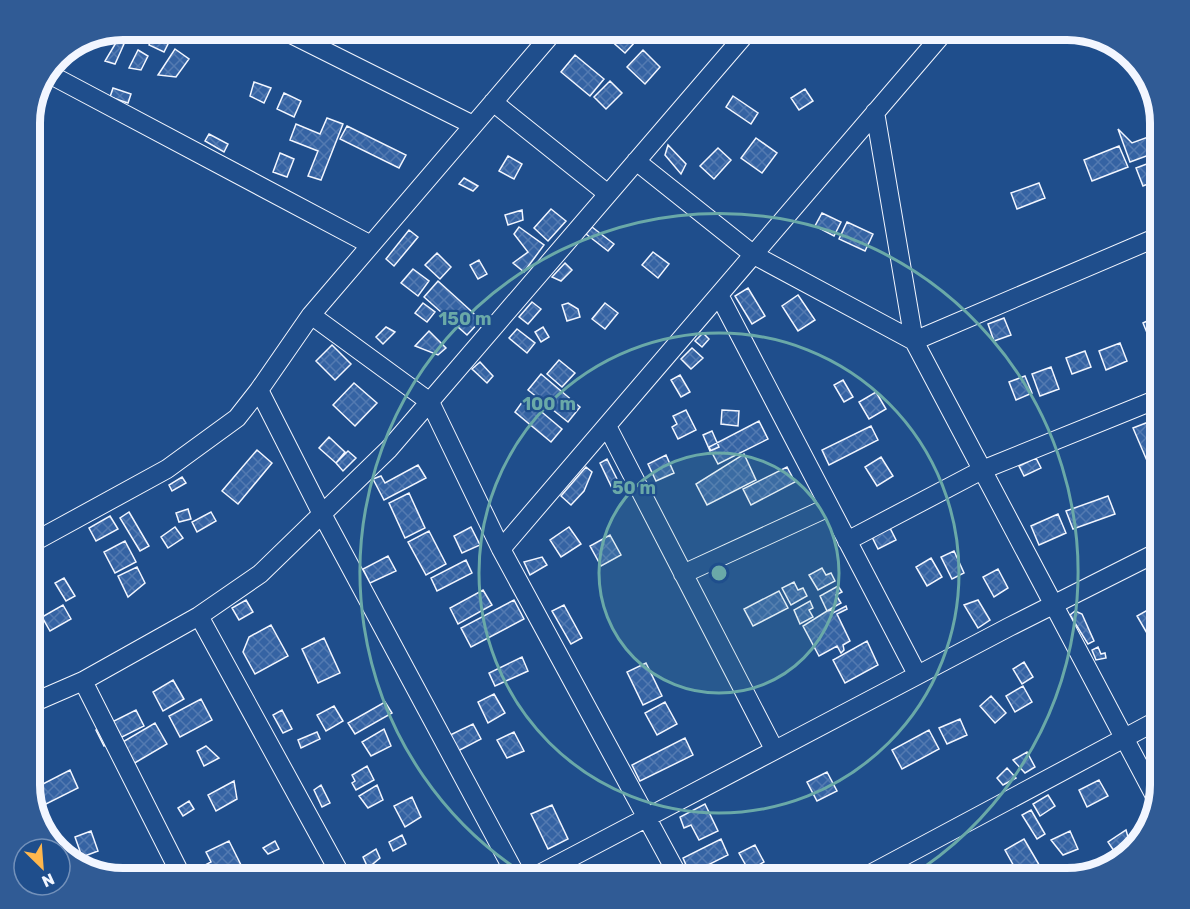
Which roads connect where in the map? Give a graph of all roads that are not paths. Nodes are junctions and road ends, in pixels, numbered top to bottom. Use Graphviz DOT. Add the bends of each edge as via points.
graph roads {
  1 [pos="305,41"];
  2 [pos="546,41"];
  3 [pos="740,41"];
  4 [pos="936,41"];
  5 [pos="54,77"];
  6 [pos="493,102"];
  7 [pos="875,112"];
  8 [pos="473,125"];
  9 [pos="636,161"];
  10 [pos="608,194"];
  11 [pos="1150,240"];
  12 [pos="371,245"];
  13 [pos="754,255"];
  14 [pos="719,295"];
  15 [pos="310,315"];
  16 [pos="914,341"];
  17 [pos="259,390"];
  18 [pos="430,402"];
  19 [pos="1150,402"];
  20 [pos="607,426"];
  21 [pos="982,470"];
  22 [pos="829,507"];
  23 [pos="322,514"];
  24 [pos="41,538"];
  25 [pos="847,541"];
  26 [pos="501,549"];
  27 [pos="1150,556"];
  28 [pos="683,574"];
  29 [pos="1053,605"];
  30 [pos="200,616"];
  31 [pos="917,674"];
  32 [pos="83,681"];
  33 [pos="41,699"];
  34 [pos="1150,723"];
  35 [pos="1125,737"];
  36 [pos="774,750"];
  37 [pos="1150,786"];
  38 [pos="646,817"];
  39 [pos="177,868"];
  40 [pos="337,868"];
  41 [pos="512,868"];
  42 [pos="551,868"];
  43 [pos="674,868"];
  44 [pos="881,868"];
  1 -- 8 [label="street"];
  2 -- 6 [label="street"];
  3 -- 9 [label="street"];
  4 -- 7 [label="street"];
  5 -- 12 [label="street"];
  6 -- 8 [label="street"];
  6 -- 10 [label="street"];
  7 -- 13 [label="street"];
  7 -- 16 [label="street"];
  8 -- 12 [label="street"];
  9 -- 10 [label="street"];
  9 -- 13 [label="street"];
  10 -- 18 [label="street"];
  11 -- 16 [label="street"];
  12 -- 15 [label="street"];
  13 -- 14 [label="street"];
  13 -- 16 [label="street"];
  14 -- 20 [label="street"];
  14 -- 22 [label="street"];
  15 -- 17 [label="street"];
  15 -- 18 [label="street"];
  16 -- 21 [label="street"];
  17 -- 23 [label="street"];
  17 -- 24 [label="street" via="237,418 167,469"];
  18 -- 23 [label="street" via="389,449"];
  18 -- 26 [label="street"];
  19 -- 21 [label="street"];
  20 -- 26 [label="street"];
  20 -- 28 [label="street"];
  21 -- 25 [label="street"];
  21 -- 29 [label="street"];
  22 -- 25 [label="street"];
  22 -- 28 [label="street"];
  23 -- 30 [label="street" via="260,574"];
  23 -- 41 [label="street"];
  25 -- 31 [label="street"];
  26 -- 38 [label="street"];
  27 -- 29 [label="street"];
  28 -- 36 [label="street"];
  29 -- 31 [label="street"];
  29 -- 35 [label="street"];
  30 -- 32 [label="street"];
  30 -- 40 [label="street"];
  31 -- 36 [label="street"];
  32 -- 33 [label="street"];
  32 -- 39 [label="street"];
  34 -- 35 [label="street"];
  35 -- 37 [label="street"];
  35 -- 44 [label="street"];
  36 -- 38 [label="street"];
  38 -- 42 [label="street"];
  38 -- 43 [label="street"];
}
